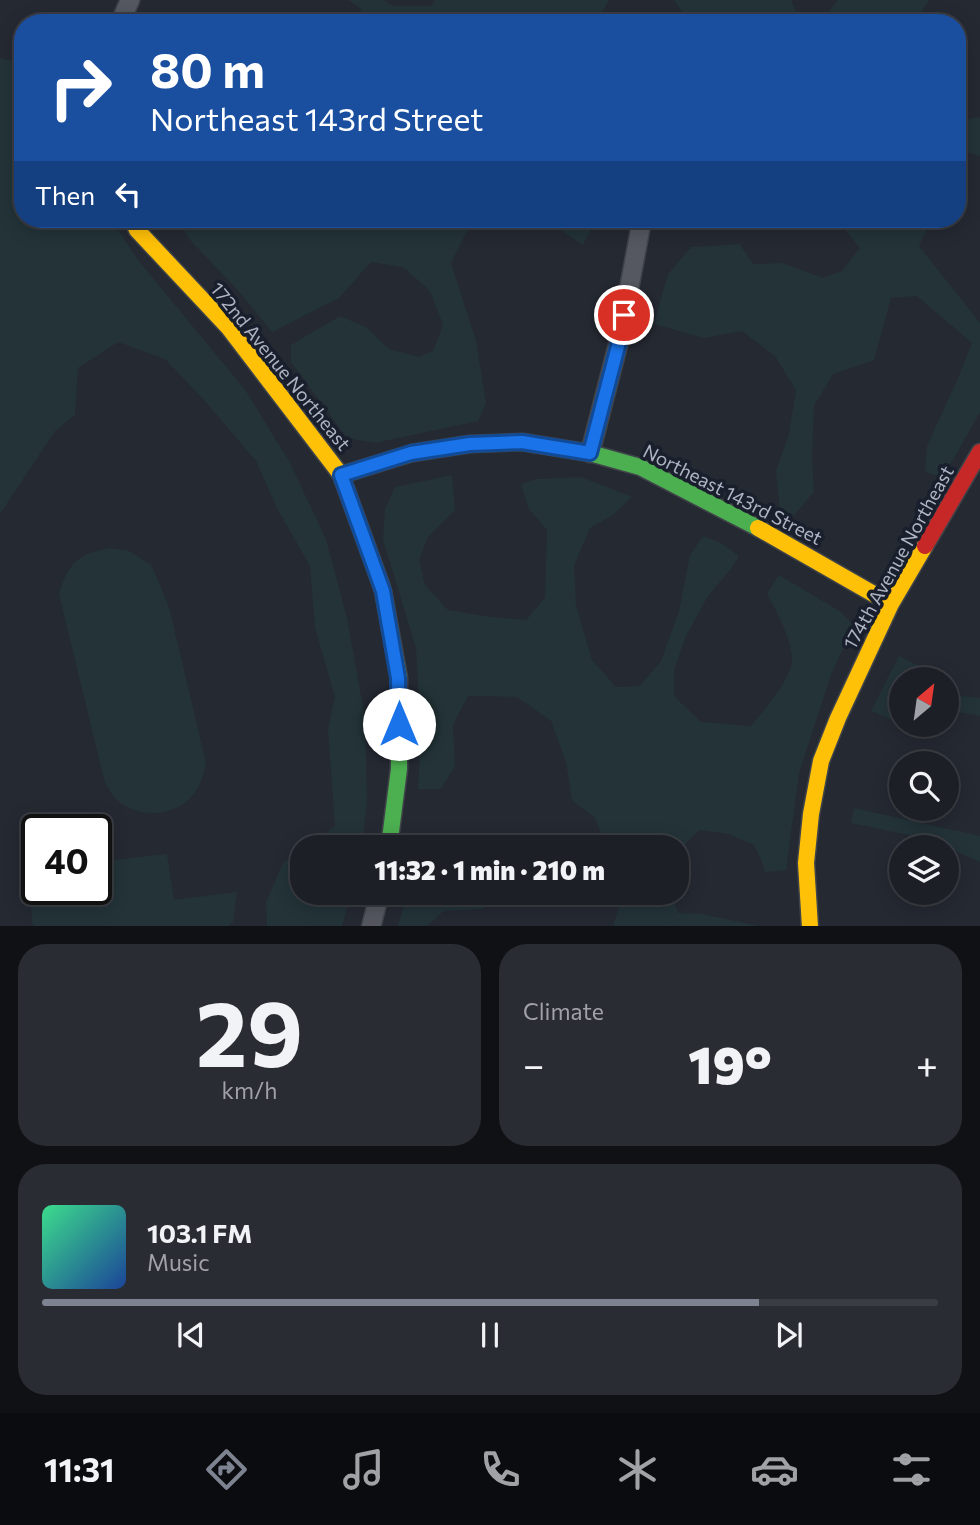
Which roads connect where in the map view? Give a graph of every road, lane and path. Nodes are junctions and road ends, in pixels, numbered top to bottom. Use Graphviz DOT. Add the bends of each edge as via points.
graph roads {
  1 [pos="136,228"];
  2 [pos="640,228"];
  3 [pos="980,452"];
  4 [pos="590,453"];
  5 [pos="341,475"];
  6 [pos="891,604"];
  7 [pos="391,835"];
  8 [pos="377,905"];
  9 [pos="371,926"];
  10 [pos="810,926"];
  1 -- 5 [label="street, 172nd Avenue Northeast" via="228,327"];
  2 -- 4 [label="street" via="620,337"];
  3 -- 6 [label="street, 174th Avenue Northeast"];
  4 -- 5 [label="street, Northeast 143rd Street" via="522,442 470,444 411,453"];
  4 -- 6 [label="street, Northeast 143rd Street" via="640,467 678,486"];
  5 -- 7 [label="street, 172nd Avenue Northeast" via="383,591 398,678 399,769"];
  6 -- 10 [label="street, 174th Avenue Northeast" via="821,761 806,863"];
  8 -- 9 [label="street"];
}
